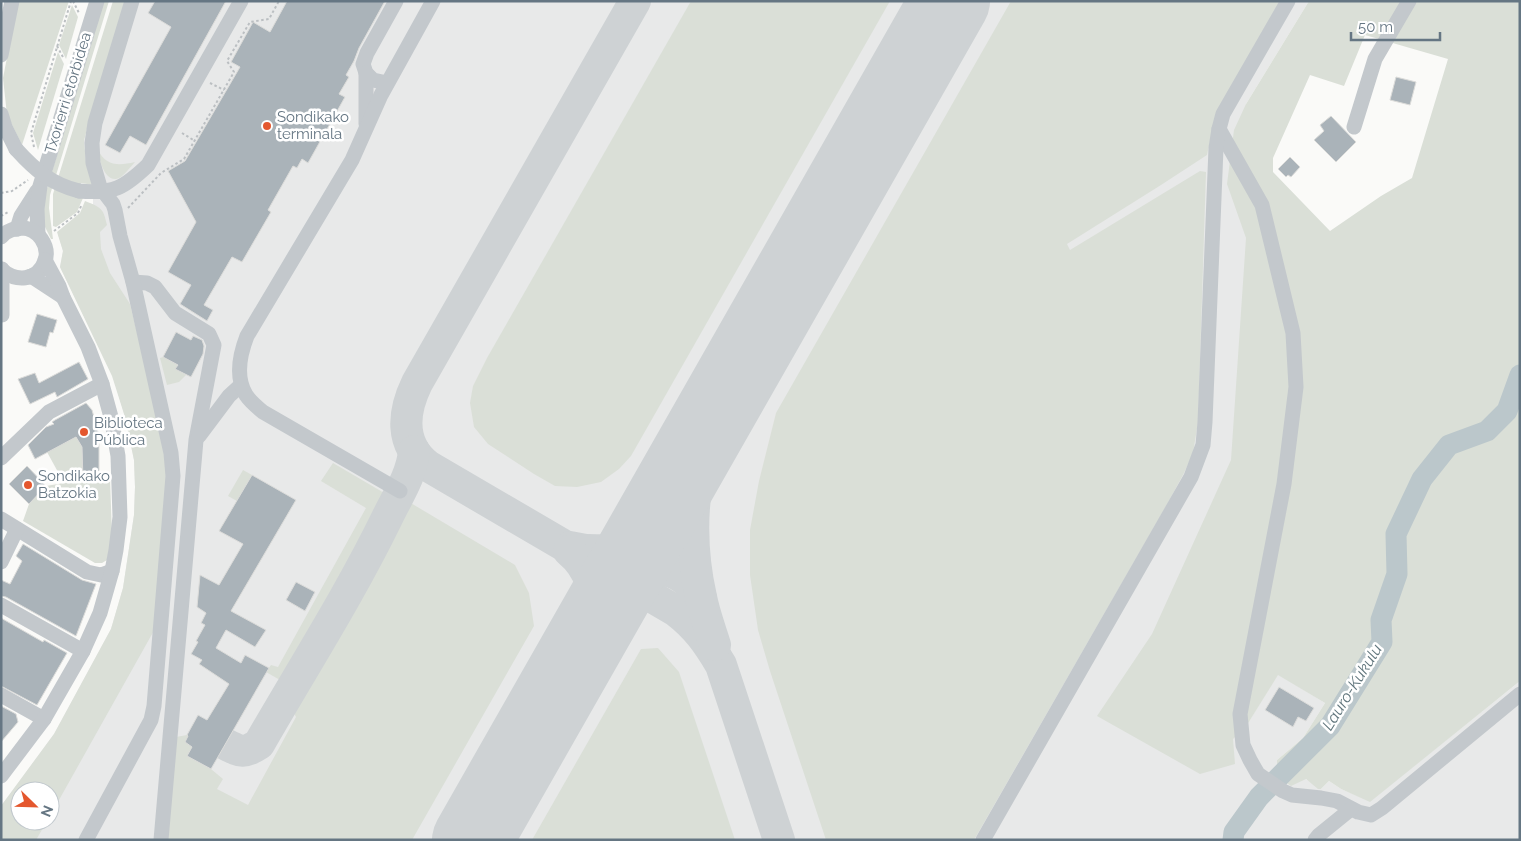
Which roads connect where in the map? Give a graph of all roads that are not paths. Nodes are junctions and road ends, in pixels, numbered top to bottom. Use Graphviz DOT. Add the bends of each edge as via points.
graph roads {
  1 [pos="12,1"];
  2 [pos="97,1"];
  3 [pos="132,1"];
  4 [pos="241,1"];
  5 [pos="396,1"];
  6 [pos="433,1"];
  7 [pos="1288,1"];
  8 [pos="1409,1"];
  9 [pos="1,55"];
  10 [pos="366,72"];
  11 [pos="387,84"];
  12 [pos="1,114"];
  13 [pos="1354,126"];
  14 [pos="1219,129"];
  15 [pos="366,130"];
  16 [pos="93,164"];
  17 [pos="35,182"];
  18 [pos="120,187"];
  19 [pos="103,192"];
  20 [pos="6,233"];
  21 [pos="38,234"];
  22 [pos="45,260"];
  23 [pos="1,269"];
  24 [pos="25,278"];
  25 [pos="133,282"];
  26 [pos="63,297"];
  27 [pos="2,316"];
  28 [pos="102,384"];
  29 [pos="241,385"];
  30 [pos="196,440"];
  31 [pos="1,458"];
  32 [pos="400,491"];
  33 [pos="1,519"];
  34 [pos="18,535"];
  35 [pos="1,562"];
  36 [pos="112,571"];
  37 [pos="1,606"];
  38 [pos="83,651"];
  39 [pos="1520,694"];
  40 [pos="1,695"];
  41 [pos="44,719"];
  42 [pos="1,776"];
  43 [pos="1351,808"];
  44 [pos="86,840"];
  45 [pos="161,840"];
  46 [pos="983,840"];
  47 [pos="1315,840"];
  1 -- 9 [label="street"];
  2 -- 17 [label="street, Txorierri etorbidea"];
  3 -- 16 [label="street" via="95,123"];
  4 -- 18 [label="street" via="148,165"];
  5 -- 10 [label="street" via="367,53 363,64"];
  6 -- 11 [label="street"];
  7 -- 14 [label="street" via="1223,114"];
  8 -- 13 [label="street" via="1376,59"];
  10 -- 11 [label="street" via="373,80"];
  10 -- 15 [label="street"];
  11 -- 15 [label="street"];
  12 -- 19 [label="street, bridge" via="16,149 39,173 80,191"];
  14 -- 43 [label="street" via="1262,205 1293,332 1296,387 1284,484 1240,714 1243,745 1258,774 1283,791"];
  14 -- 46 [label="street" via="1203,445 1191,477"];
  15 -- 29 [label="street" via="352,160 247,336 240,354"];
  16 -- 18 [label="street"];
  16 -- 19 [label="street"];
  17 -- 20 [label="street, Txorierri etorbidea" via="33,199"];
  17 -- 21 [label="street, Txorierri etorbidea"];
  18 -- 19 [label="street"];
  19 -- 25 [label="street" via="112,204"];
  20 -- 21 [label="street, Txorierri etorbidea" via="32,229"];
  21 -- 22 [label="street, Txorierri etorbidea"];
  22 -- 24 [label="street" via="42,267"];
  22 -- 26 [label="street, Txorierri etorbidea"];
  23 -- 24 [label="street" via="12,277"];
  23 -- 27 [label="street"];
  24 -- 26 [label="street"];
  24 -- 27 [label="street"];
  25 -- 30 [label="street" via="155,287 175,313 209,334 214,345"];
  25 -- 44 [label="street" via="174,476 151,720"];
  26 -- 28 [label="street, Txorierri etorbidea"];
  28 -- 31 [label="street" via="50,412"];
  28 -- 36 [label="street, Txorierri etorbidea" via="115,435 119,471 120,517"];
  29 -- 30 [label="street"];
  29 -- 32 [label="street" via="246,396 263,412"];
  30 -- 45 [label="street"];
  33 -- 34 [label="street"];
  34 -- 35 [label="street"];
  34 -- 36 [label="street" via="87,572 101,575"];
  36 -- 38 [label="street, Txorierri etorbidea" via="100,614"];
  37 -- 38 [label="street"];
  38 -- 41 [label="street, Txorierri etorbidea"];
  39 -- 43 [label="street" via="1382,808 1371,814"];
  40 -- 41 [label="street"];
  41 -- 42 [label="street, Txorierri etorbidea"];
  43 -- 47 [label="street"];
}
